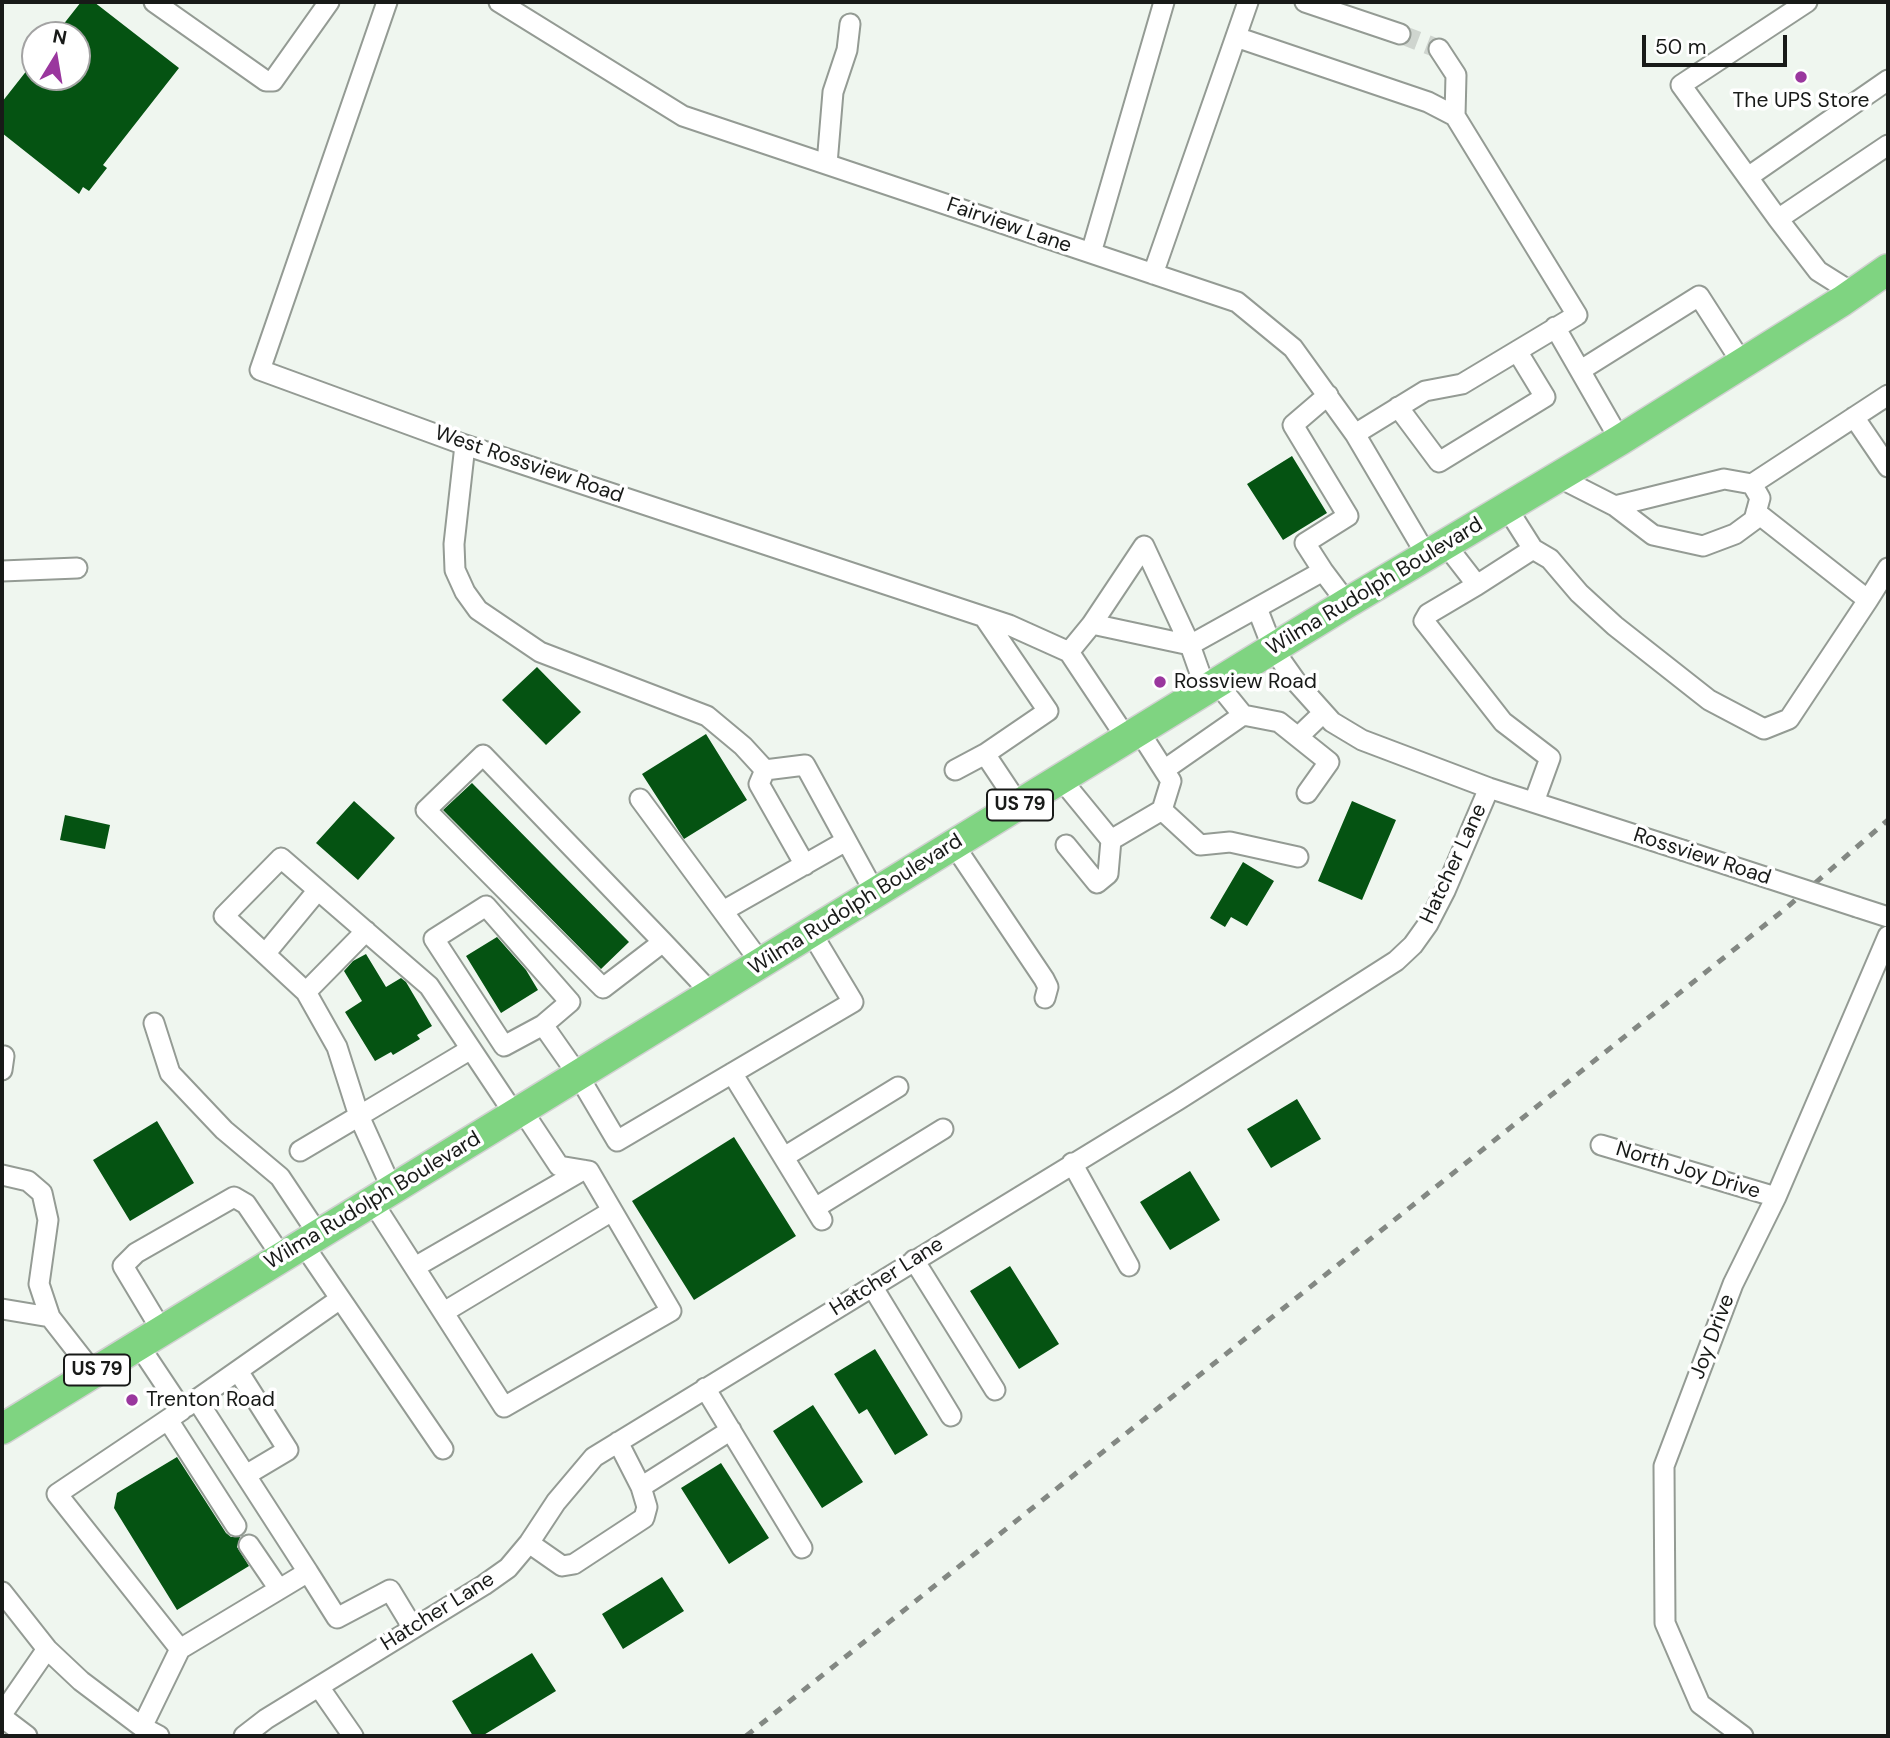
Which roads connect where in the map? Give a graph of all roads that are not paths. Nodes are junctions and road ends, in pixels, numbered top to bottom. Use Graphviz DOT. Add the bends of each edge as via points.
graph roads {
  1 [pos="154,2"];
  2 [pos="329,2"];
  3 [pos="387,2"];
  4 [pos="499,2"];
  5 [pos="1164,2"];
  6 [pos="1248,2"];
  7 [pos="1305,2"];
  8 [pos="1807,2"];
  9 [pos="850,23"];
  10 [pos="1399,34"];
  11 [pos="1236,37"];
  12 [pos="1439,49"];
  13 [pos="1888,80"];
  14 [pos="1455,116"];
  15 [pos="1888,145"];
  16 [pos="827,164"];
  17 [pos="1748,177"];
  18 [pos="1777,219"];
  19 [pos="1091,253"];
  20 [pos="1888,269"];
  21 [pos="1153,274"];
  22 [pos="1853,293"];
  23 [pos="1555,327"];
  24 [pos="1517,351"];
  25 [pos="1742,363"];
  26 [pos="1581,370"];
  27 [pos="1328,395"];
  28 [pos="1888,395"];
  29 [pos="1398,407"];
  30 [pos="1854,417"];
  31 [pos="1355,434"];
  32 [pos="1620,440"];
  33 [pos="465,444"];
  34 [pos="1888,467"];
  35 [pos="1558,477"];
  36 [pos="1752,484"];
  37 [pos="1615,506"];
  38 [pos="1507,508"];
  39 [pos="1756,512"];
  40 [pos="1533,549"];
  41 [pos="1437,550"];
  42 [pos="77,568"];
  43 [pos="1888,568"];
  44 [pos="2,571"];
  45 [pos="1323,571"];
  46 [pos="1477,585"];
  47 [pos="1868,600"];
  48 [pos="1347,603"];
  49 [pos="1257,608"];
  50 [pos="984,617"];
  51 [pos="1092,624"];
  52 [pos="1044,641"];
  53 [pos="1190,645"];
  54 [pos="1273,649"];
  55 [pos="1069,652"];
  56 [pos="1022,670"];
  57 [pos="1211,687"];
  58 [pos="1323,713"];
  59 [pos="1243,715"];
  60 [pos="1133,735"];
  61 [pos="1298,737"];
  62 [pos="985,754"];
  63 [pos="765,770"];
  64 [pos="955,770"];
  65 [pos="1164,770"];
  66 [pos="1060,779"];
  67 [pos="1489,788"];
  68 [pos="1307,793"];
  69 [pos="640,799"];
  70 [pos="1534,802"];
  71 [pos="1019,805"];
  72 [pos="1162,810"];
  73 [pos="1111,840"];
  74 [pos="846,841"];
  75 [pos="954,845"];
  76 [pos="1066,845"];
  77 [pos="1298,857"];
  78 [pos="805,865"];
  79 [pos="318,890"];
  80 [pos="875,893"];
  81 [pos="723,911"];
  82 [pos="1888,917"];
  83 [pos="366,931"];
  84 [pos="811,932"];
  85 [pos="1888,936"];
  86 [pos="663,942"];
  87 [pos="265,954"];
  88 [pos="761,963"];
  89 [pos="306,992"];
  90 [pos="712,994"];
  91 [pos="1045,998"];
  92 [pos="154,1023"];
  93 [pos="543,1025"];
  94 [pos="471,1049"];
  95 [pos="732,1073"];
  96 [pos="578,1075"];
  97 [pos="898,1087"];
  98 [pos="519,1113"];
  99 [pos="359,1116"];
  100 [pos="943,1129"];
  101 [pos="1601,1145"];
  102 [pos="300,1151"];
  103 [pos="784,1157"];
  104 [pos="1072,1163"];
  105 [pos="583,1170"];
  106 [pos="2,1175"];
  107 [pos="2,1188"];
  108 [pos="382,1195"];
  109 [pos="1776,1197"];
  110 [pos="612,1211"];
  111 [pos="48,1220"];
  112 [pos="301,1245"];
  113 [pos="914,1260"];
  114 [pos="1129,1266"];
  115 [pos="415,1267"];
  116 [pos="872,1286"];
  117 [pos="340,1299"];
  118 [pos="2,1309"];
  119 [pos="444,1312"];
  120 [pos="50,1317"];
  121 [pos="150,1337"];
  122 [pos="238,1371"];
  123 [pos="93,1373"];
  124 [pos="705,1388"];
  125 [pos="995,1390"];
  126 [pos="45,1404"];
  127 [pos="2,1406"];
  128 [pos="182,1410"];
  129 [pos="951,1416"];
  130 [pos="2,1429"];
  131 [pos="731,1430"];
  132 [pos="618,1441"];
  133 [pos="443,1449"];
  134 [pos="246,1475"];
  135 [pos="641,1487"];
  136 [pos="236,1526"];
  137 [pos="529,1543"];
  138 [pos="249,1545"];
  139 [pos="802,1548"];
  140 [pos="307,1572"];
  141 [pos="279,1589"];
  142 [pos="2,1592"];
  143 [pos="413,1628"];
  144 [pos="47,1649"];
  145 [pos="180,1649"];
  146 [pos="11,1685"];
  147 [pos="319,1687"];
  148 [pos="2,1716"];
  149 [pos="153,1733"];
  150 [pos="27,1736"];
  151 [pos="244,1736"];
  152 [pos="354,1736"];
  153 [pos="1743,1736"];
  1 -- 2 [label="street" via="265,81 273,81"];
  3 -- 33 [label="street, West Rossview Road" via="260,370"];
  4 -- 16 [label="street, Fairview Lane" via="683,116"];
  5 -- 19 [label="street"];
  6 -- 11 [label="street"];
  7 -- 10 [label="street"];
  8 -- 17 [label="street" via="1681,85"];
  9 -- 16 [label="street" via="833,92"];
  11 -- 14 [label="street" via="1427,102"];
  11 -- 21 [label="street"];
  12 -- 14 [label="street" via="1456,75"];
  13 -- 17 [label="street"];
  14 -- 23 [label="street" via="1577,315"];
  15 -- 18 [label="street"];
  16 -- 19 [label="street, Fairview Lane"];
  17 -- 18 [label="street"];
  18 -- 22 [label="street" via="1818,271"];
  19 -- 21 [label="street, Fairview Lane"];
  20 -- 22 [label="highway, Wilma Rudolph Boulevard / US 79"];
  21 -- 27 [label="street, Fairview Lane" via="1237,302 1293,348"];
  22 -- 25 [label="highway, Wilma Rudolph Boulevard / US 79"];
  23 -- 24 [label="street"];
  23 -- 26 [label="street"];
  24 -- 29 [label="street" via="1462,384 1425,390"];
  24 -- 29 [label="street" via="1545,397 1439,462"];
  25 -- 26 [label="street" via="1699,296"];
  25 -- 32 [label="highway, Wilma Rudolph Boulevard / US 79"];
  26 -- 32 [label="street"];
  27 -- 31 [label="street, Fairview Lane"];
  27 -- 45 [label="street" via="1293,425 1348,516 1305,543"];
  28 -- 30 [label="street"];
  29 -- 31 [label="street"];
  30 -- 34 [label="street"];
  30 -- 36 [label="street"];
  31 -- 41 [label="street, Fairview Lane"];
  32 -- 35 [label="highway, Wilma Rudolph Boulevard / US 79"];
  33 -- 50 [label="street, West Rossview Road"];
  33 -- 63 [label="street" via="455,570 478,610 540,652 706,716"];
  35 -- 37 [label="street"];
  35 -- 38 [label="highway, Wilma Rudolph Boulevard / US 79"];
  36 -- 37 [label="street" via="1724,479"];
  36 -- 39 [label="street" via="1760,498"];
  37 -- 39 [label="street" via="1654,535 1703,546 1735,534 1754,520"];
  38 -- 40 [label="street"];
  38 -- 41 [label="highway, Wilma Rudolph Boulevard / US 79"];
  39 -- 47 [label="street"];
  40 -- 46 [label="street"];
  40 -- 47 [label="street" via="1549,559 1615,626 1709,700 1764,729 1789,719"];
  41 -- 46 [label="street, Fairview Lane"];
  41 -- 48 [label="highway, Wilma Rudolph Boulevard / US 79"];
  42 -- 44 [label="street"];
  43 -- 47 [label="street"];
  45 -- 48 [label="street"];
  45 -- 49 [label="street"];
  46 -- 70 [label="street" via="1428,614 1424,621 1503,722 1550,758"];
  48 -- 54 [label="highway, Wilma Rudolph Boulevard / US 79"];
  49 -- 53 [label="street"];
  49 -- 54 [label="street, Rossview Road"];
  50 -- 52 [label="street, West Rossview Road"];
  50 -- 56 [label="street"];
  51 -- 53 [label="street"];
  51 -- 53 [label="street" via="1144,547"];
  51 -- 55 [label="street"];
  52 -- 55 [label="street, West Rossview Road"];
  52 -- 56 [label="street"];
  53 -- 57 [label="street"];
  54 -- 57 [label="highway, Wilma Rudolph Boulevard / US 79"];
  54 -- 58 [label="street, Rossview Road"];
  55 -- 60 [label="street"];
  56 -- 62 [label="street" via="1048,711"];
  57 -- 59 [label="street"];
  57 -- 60 [label="highway, Wilma Rudolph Boulevard / US 79"];
  58 -- 61 [label="street"];
  58 -- 67 [label="street, Rossview Road" via="1362,740"];
  59 -- 61 [label="street" via="1279,722"];
  59 -- 65 [label="street"];
  60 -- 65 [label="street"];
  60 -- 66 [label="highway, Wilma Rudolph Boulevard / US 79"];
  61 -- 68 [label="street" via="1329,762"];
  62 -- 64 [label="street"];
  62 -- 71 [label="street"];
  63 -- 74 [label="street" via="805,765"];
  63 -- 78 [label="street" via="759,784"];
  65 -- 72 [label="street" via="1171,780"];
  66 -- 71 [label="highway, Wilma Rudolph Boulevard / US 79"];
  66 -- 73 [label="street"];
  67 -- 70 [label="street, Rossview Road"];
  67 -- 104 [label="street, Hatcher Lane" via="1428,924 1396,961"];
  69 -- 81 [label="street"];
  70 -- 82 [label="street, Rossview Road, bridge"];
  71 -- 75 [label="highway, Wilma Rudolph Boulevard / US 79"];
  72 -- 73 [label="street"];
  72 -- 77 [label="street" via="1200,845 1230,842"];
  73 -- 76 [label="street" via="1108,874 1097,883"];
  74 -- 78 [label="street"];
  74 -- 80 [label="street"];
  75 -- 80 [label="highway, Wilma Rudolph Boulevard / US 79"];
  75 -- 91 [label="street" via="1044,979 1048,987"];
  78 -- 81 [label="street"];
  79 -- 83 [label="street"];
  79 -- 87 [label="street"];
  79 -- 87 [label="street" via="281,858 224,916"];
  80 -- 84 [label="highway, Wilma Rudolph Boulevard / US 79"];
  81 -- 88 [label="street"];
  83 -- 89 [label="street"];
  83 -- 94 [label="street" via="429,986"];
  84 -- 88 [label="highway, Wilma Rudolph Boulevard / US 79"];
  84 -- 95 [label="street" via="853,1002"];
  85 -- 109 [label="street, Joy Drive"];
  86 -- 86 [label="street" via="483,755 426,810 603,988"];
  86 -- 90 [label="street"];
  87 -- 89 [label="street"];
  88 -- 90 [label="highway, Wilma Rudolph Boulevard / US 79"];
  89 -- 99 [label="street" via="337,1047"];
  90 -- 96 [label="highway, Wilma Rudolph Boulevard / US 79"];
  92 -- 112 [label="street" via="170,1073 223,1130 280,1177"];
  93 -- 93 [label="street" via="504,1046 434,939 486,906 570,1002"];
  93 -- 96 [label="street"];
  94 -- 98 [label="street"];
  94 -- 99 [label="street"];
  95 -- 96 [label="street" via="617,1141"];
  95 -- 103 [label="street"];
  96 -- 98 [label="highway, Wilma Rudolph Boulevard / US 79"];
  97 -- 103 [label="street"];
  98 -- 105 [label="street" via="559,1166"];
  98 -- 108 [label="highway, Wilma Rudolph Boulevard / US 79"];
  99 -- 102 [label="street"];
  99 -- 108 [label="street"];
  100 -- 103 [label="street" via="819,1214"];
  101 -- 109 [label="street, North Joy Drive"];
  104 -- 113 [label="street, Hatcher Lane"];
  104 -- 114 [label="street"];
  105 -- 110 [label="street" via="589,1171"];
  105 -- 115 [label="street"];
  106 -- 111 [label="street" via="28,1181 43,1193"];
  107 -- 111 [label="street" via="32,1199"];
  108 -- 112 [label="highway, Wilma Rudolph Boulevard / US 79"];
  108 -- 115 [label="street"];
  109 -- 153 [label="street, Joy Drive" via="1733,1284 1664,1466 1665,1622 1700,1704"];
  110 -- 119 [label="street"];
  110 -- 119 [label="street" via="671,1311 504,1407"];
  111 -- 120 [label="street" via="40,1284"];
  112 -- 117 [label="street"];
  112 -- 121 [label="highway, Wilma Rudolph Boulevard / US 79"];
  112 -- 121 [label="street" via="234,1197 136,1253 123,1266"];
  113 -- 116 [label="street, Hatcher Lane"];
  113 -- 125 [label="street"];
  115 -- 119 [label="street"];
  116 -- 124 [label="street, Hatcher Lane"];
  116 -- 129 [label="street"];
  117 -- 122 [label="street"];
  117 -- 133 [label="street"];
  118 -- 120 [label="street"];
  120 -- 123 [label="street"];
  121 -- 123 [label="highway, Wilma Rudolph Boulevard / US 79"];
  121 -- 128 [label="street"];
  122 -- 128 [label="street"];
  122 -- 134 [label="street" via="288,1450"];
  123 -- 126 [label="highway, Wilma Rudolph Boulevard / US 79"];
  124 -- 131 [label="street"];
  124 -- 132 [label="street, Hatcher Lane"];
  126 -- 127 [label="highway"];
  126 -- 130 [label="highway, Wilma Rudolph Boulevard / US 79"];
  128 -- 134 [label="street"];
  128 -- 136 [label="street"];
  128 -- 145 [label="street" via="57,1494"];
  131 -- 135 [label="street"];
  131 -- 139 [label="street"];
  132 -- 135 [label="street"];
  132 -- 137 [label="street, Hatcher Lane" via="580,1472"];
  134 -- 140 [label="street"];
  135 -- 137 [label="street" via="647,1507 644,1518 574,1564 562,1566"];
  137 -- 143 [label="street, Hatcher Lane" via="508,1568"];
  138 -- 141 [label="street"];
  140 -- 141 [label="street"];
  140 -- 143 [label="street" via="337,1618 390,1590"];
  141 -- 145 [label="street"];
  142 -- 144 [label="street"];
  143 -- 147 [label="street, Hatcher Lane"];
  144 -- 146 [label="street"];
  144 -- 149 [label="street" via="81,1681"];
  145 -- 149 [label="street"];
  146 -- 148 [label="street"];
  147 -- 151 [label="street, Hatcher Lane"];
  147 -- 152 [label="street"];
  148 -- 150 [label="street"];
}
